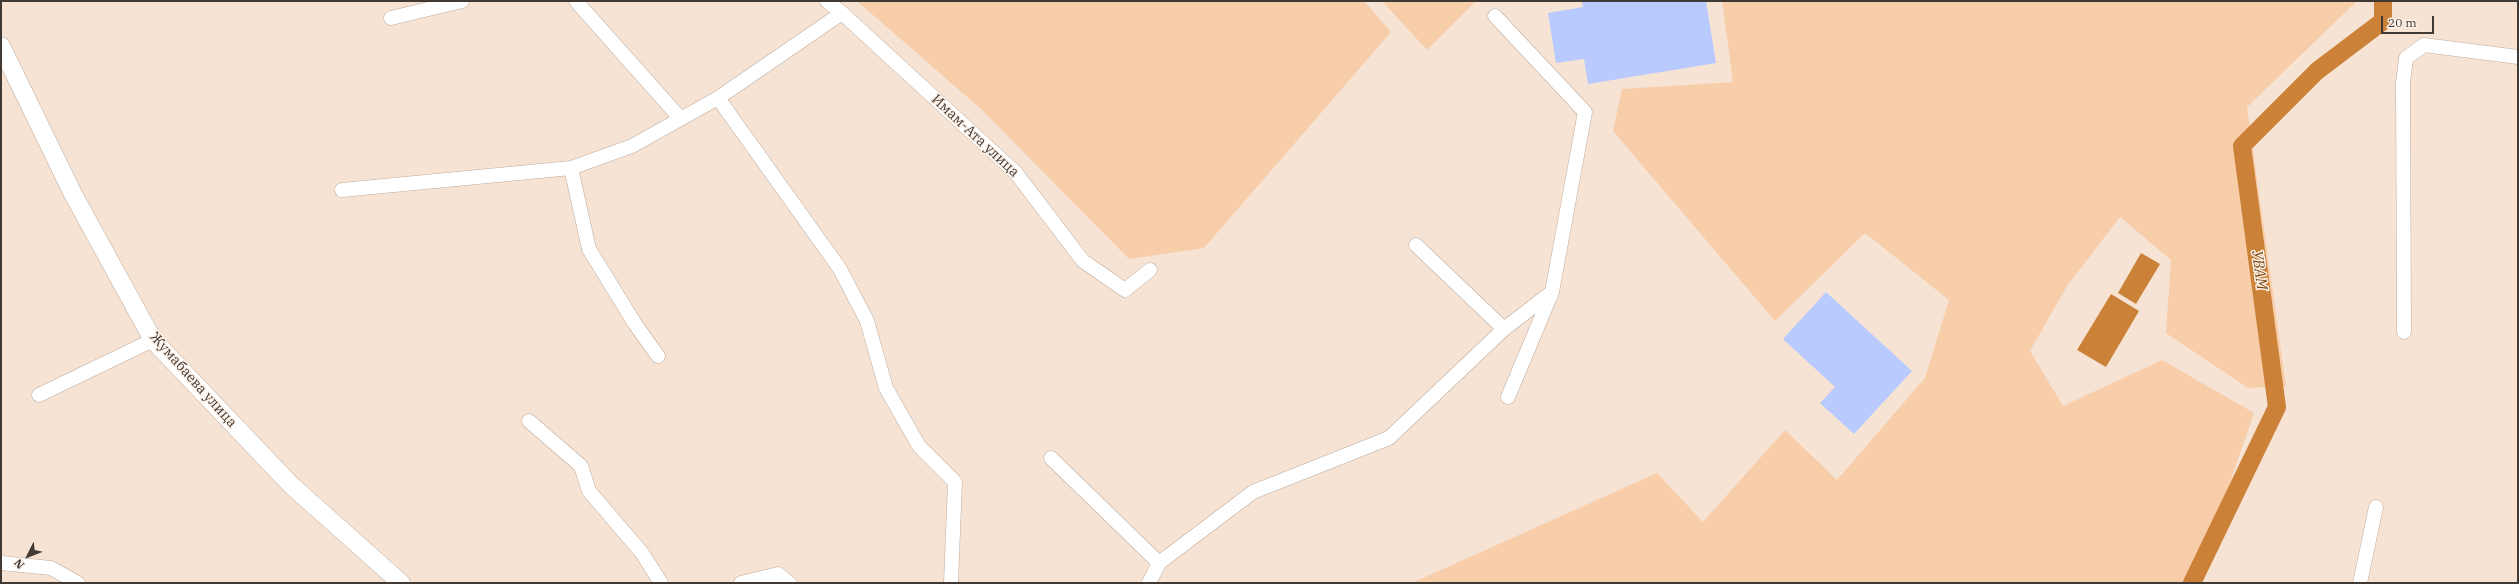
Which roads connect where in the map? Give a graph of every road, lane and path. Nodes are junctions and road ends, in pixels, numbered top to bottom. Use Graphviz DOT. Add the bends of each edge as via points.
graph roads {
  1 [pos="462,1"];
  2 [pos="576,1"];
  3 [pos="827,1"];
  4 [pos="842,13"];
  5 [pos="1495,16"];
  6 [pos="391,18"];
  7 [pos="1,46"];
  8 [pos="2518,57"];
  9 [pos="718,98"];
  10 [pos="680,118"];
  11 [pos="571,168"];
  12 [pos="342,190"];
  13 [pos="1416,245"];
  14 [pos="1150,270"];
  15 [pos="1552,292"];
  16 [pos="1504,329"];
  17 [pos="2404,332"];
  18 [pos="153,340"];
  19 [pos="658,356"];
  20 [pos="39,395"];
  21 [pos="1508,397"];
  22 [pos="529,421"];
  23 [pos="1052,458"];
  24 [pos="2376,507"];
  25 [pos="1,562"];
  26 [pos="1159,563"];
  27 [pos="78,583"];
  28 [pos="401,583"];
  29 [pos="661,583"];
  30 [pos="741,583"];
  31 [pos="789,583"];
  32 [pos="951,583"];
  33 [pos="1149,583"];
  34 [pos="2360,583"];
  1 -- 6 [label="street"];
  2 -- 10 [label="street"];
  3 -- 4 [label="street, Имам-Ата улица"];
  4 -- 9 [label="street"];
  4 -- 14 [label="street, Имам-Ата улица" via="1016,173 1083,261 1124,290"];
  5 -- 15 [label="street" via="1585,112"];
  7 -- 18 [label="street, Жумабаева улица" via="73,194"];
  8 -- 17 [label="street" via="2424,45 2406,58 2403,82"];
  9 -- 10 [label="street"];
  9 -- 32 [label="street" via="840,269 867,321 886,388 919,446 955,482"];
  10 -- 11 [label="street" via="632,146"];
  11 -- 12 [label="street"];
  11 -- 19 [label="street" via="589,249"];
  13 -- 16 [label="street"];
  15 -- 16 [label="street"];
  15 -- 21 [label="street"];
  16 -- 26 [label="street" via="1389,438 1253,492"];
  18 -- 20 [label="street"];
  18 -- 28 [label="street, Жумабаева улица" via="291,485"];
  22 -- 29 [label="street" via="581,466 589,491 642,553"];
  23 -- 26 [label="street"];
  24 -- 34 [label="street"];
  25 -- 27 [label="street" via="51,568"];
  26 -- 33 [label="street"];
  30 -- 31 [label="street" via="778,574"];
}
